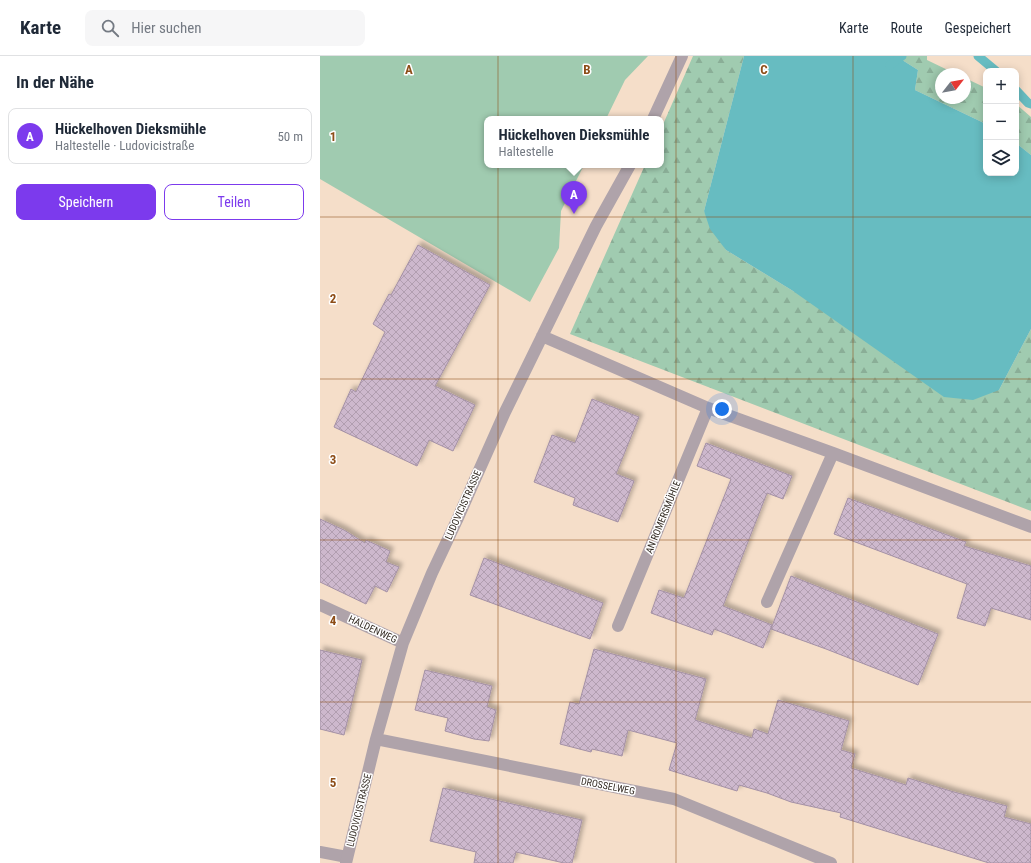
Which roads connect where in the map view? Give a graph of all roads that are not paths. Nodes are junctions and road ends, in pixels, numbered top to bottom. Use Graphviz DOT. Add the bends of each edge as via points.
graph roads {
  1 [pos="682,56"];
  2 [pos="654,116"];
  3 [pos="628,168"];
  4 [pos="542,336"];
  5 [pos="708,408"];
  6 [pos="833,453"];
  7 [pos="1031,527"];
  8 [pos="767,602"];
  9 [pos="320,604"];
  10 [pos="618,626"];
  11 [pos="403,643"];
  12 [pos="376,739"];
  13 [pos="320,852"];
  14 [pos="346,860"];
  15 [pos="831,863"];
  1 -- 2 [label="street"];
  3 -- 4 [label="street, LUDOVICISTRASSE" via="596,226"];
  4 -- 5 [label="street"];
  4 -- 11 [label="street, LUDOVICISTRASSE" via="432,573"];
  5 -- 6 [label="street"];
  5 -- 10 [label="street, AN ROMERSMÜHLE"];
  6 -- 7 [label="street"];
  6 -- 8 [label="street"];
  9 -- 11 [label="street, HALDENWEG"];
  11 -- 12 [label="street, LUDOVICISTRASSE"];
  12 -- 14 [label="street, LUDOVICISTRASSE"];
  12 -- 15 [label="street, DROSSELWEG" via="674,799"];
  13 -- 14 [label="street"];
}
